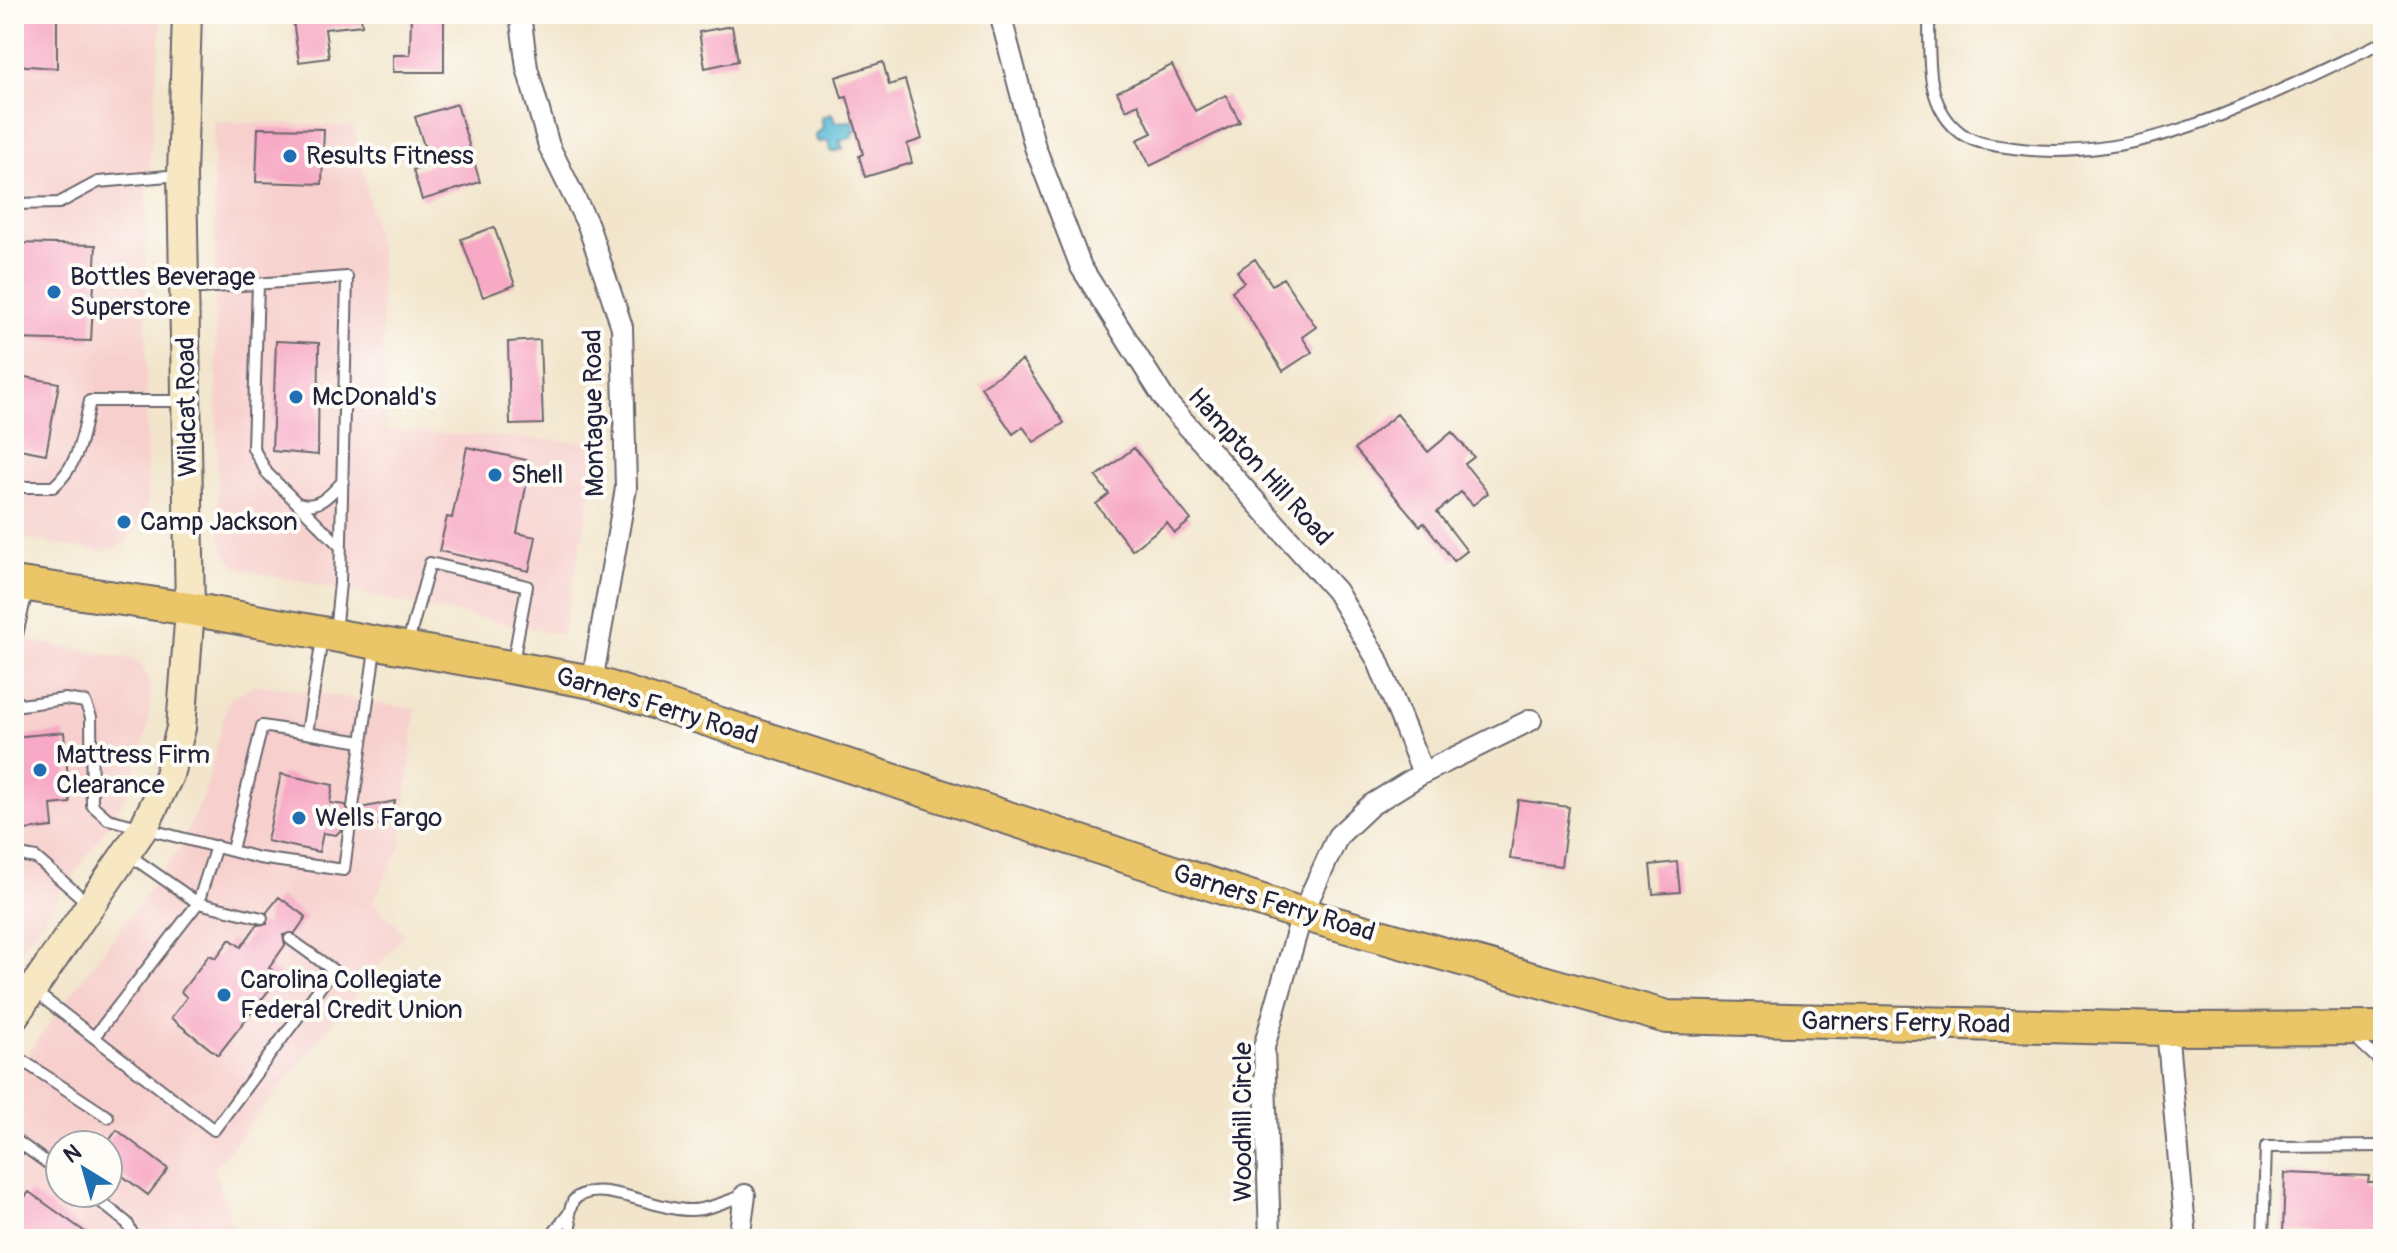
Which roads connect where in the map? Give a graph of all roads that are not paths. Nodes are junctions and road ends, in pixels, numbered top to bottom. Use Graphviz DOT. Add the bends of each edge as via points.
graph roads {
  1 [pos="187,14"];
  2 [pos="520,14"];
  3 [pos="1000,14"];
  4 [pos="1929,14"];
  5 [pos="2383,42"];
  6 [pos="182,175"];
  7 [pos="14,204"];
  8 [pos="258,284"];
  9 [pos="184,289"];
  10 [pos="186,401"];
  11 [pos="343,481"];
  12 [pos="14,487"];
  13 [pos="296,502"];
  14 [pos="341,547"];
  15 [pos="21,584"];
  16 [pos="190,609"];
  17 [pos="329,634"];
  18 [pos="391,645"];
  19 [pos="14,648"];
  20 [pos="512,667"];
  21 [pos="592,682"];
  22 [pos="14,699"];
  23 [pos="1531,720"];
  24 [pos="307,733"];
  25 [pos="362,742"];
  26 [pos="1423,773"];
  27 [pos="353,807"];
  28 [pos="144,827"];
  29 [pos="349,832"];
  30 [pos="216,846"];
  31 [pos="232,850"];
  32 [pos="14,854"];
  33 [pos="126,854"];
  34 [pos="198,903"];
  35 [pos="91,906"];
  36 [pos="1302,914"];
  37 [pos="262,918"];
  38 [pos="290,939"];
  39 [pos="33,990"];
  40 [pos="14,1016"];
  41 [pos="2344,1028"];
  42 [pos="2383,1028"];
  43 [pos="2167,1029"];
  44 [pos="94,1037"];
  45 [pos="14,1055"];
  46 [pos="2383,1064"];
  47 [pos="108,1117"];
  48 [pos="18,1142"];
  49 [pos="2383,1146"];
  50 [pos="14,1155"];
  51 [pos="44,1161"];
  52 [pos="745,1195"];
  53 [pos="110,1209"];
  54 [pos="569,1213"];
  55 [pos="135,1239"];
  56 [pos="549,1239"];
  57 [pos="573,1239"];
  58 [pos="739,1239"];
  59 [pos="1270,1239"];
  60 [pos="2186,1239"];
  61 [pos="2263,1239"];
  1 -- 6 [label="main road, Wildcat Road"];
  2 -- 21 [label="street, Montague Road" via="527,68 549,146 588,225 622,327 626,488"];
  3 -- 26 [label="street, Hampton Hill Road" via="1035,147 1081,267 1167,403 1336,591 1377,659"];
  4 -- 5 [label="lane" via="1930,83 1955,129 1977,143 2034,151 2086,150 2183,128 2235,110"];
  6 -- 7 [label="lane" via="98,182 59,203"];
  6 -- 9 [label="main road, Wildcat Road"];
  8 -- 9 [label="lane"];
  8 -- 11 [label="lane" via="347,277"];
  8 -- 13 [label="lane" via="253,448 259,462"];
  9 -- 10 [label="main road, Wildcat Road"];
  10 -- 12 [label="lane" via="90,401 70,473 53,487"];
  10 -- 16 [label="main road, Wildcat Road"];
  11 -- 13 [label="lane" via="319,503"];
  11 -- 14 [label="lane"];
  13 -- 14 [label="lane"];
  14 -- 17 [label="lane"];
  15 -- 16 [label="main road, Garners Ferry Road"];
  15 -- 19 [label="lane"];
  16 -- 17 [label="main road, Garners Ferry Road"];
  16 -- 28 [label="main road, Wildcat Road" via="181,728 169,775"];
  17 -- 18 [label="main road, Garners Ferry Road"];
  17 -- 24 [label="lane"];
  18 -- 20 [label="main road, Garners Ferry Road"];
  18 -- 20 [label="lane" via="430,563 527,586"];
  18 -- 25 [label="lane"];
  20 -- 21 [label="main road, Garners Ferry Road"];
  21 -- 36 [label="main road, Garners Ferry Road"];
  22 -- 28 [label="lane" via="21,705 85,702 91,717 92,805 108,819"];
  23 -- 26 [label="street"];
  24 -- 25 [label="lane"];
  24 -- 31 [label="lane" via="262,726"];
  25 -- 27 [label="lane"];
  26 -- 36 [label="street" via="1371,805 1338,836"];
  28 -- 30 [label="lane"];
  28 -- 33 [label="main road, Wildcat Road"];
  29 -- 31 [label="lane" via="344,870"];
  30 -- 31 [label="lane"];
  30 -- 34 [label="lane"];
  32 -- 35 [label="lane" via="36,858"];
  33 -- 34 [label="lane"];
  33 -- 35 [label="main road, Wildcat Road"];
  34 -- 37 [label="lane"];
  34 -- 44 [label="lane"];
  35 -- 39 [label="main road, Wildcat Road"];
  36 -- 43 [label="main road, Garners Ferry Road" via="1667,1017"];
  36 -- 59 [label="street, Woodhill Circle" via="1264,1047"];
  38 -- 44 [label="lane" via="333,970 214,1130"];
  39 -- 40 [label="main road, Wildcat Road"];
  39 -- 44 [label="lane"];
  41 -- 42 [label="main road, Garners Ferry Road"];
  41 -- 43 [label="main road, Garners Ferry Road"];
  41 -- 46 [label="lane"];
  43 -- 60 [label="street"];
  45 -- 47 [label="lane"];
  48 -- 50 [label="lane"];
  48 -- 51 [label="lane"];
  49 -- 61 [label="lane" via="2266,1147"];
  52 -- 54 [label="lane" via="695,1210 665,1210 590,1189 573,1201"];
  52 -- 58 [label="street"];
  53 -- 55 [label="lane" via="127,1223"];
  54 -- 56 [label="lane"];
  54 -- 57 [label="lane"];
}
